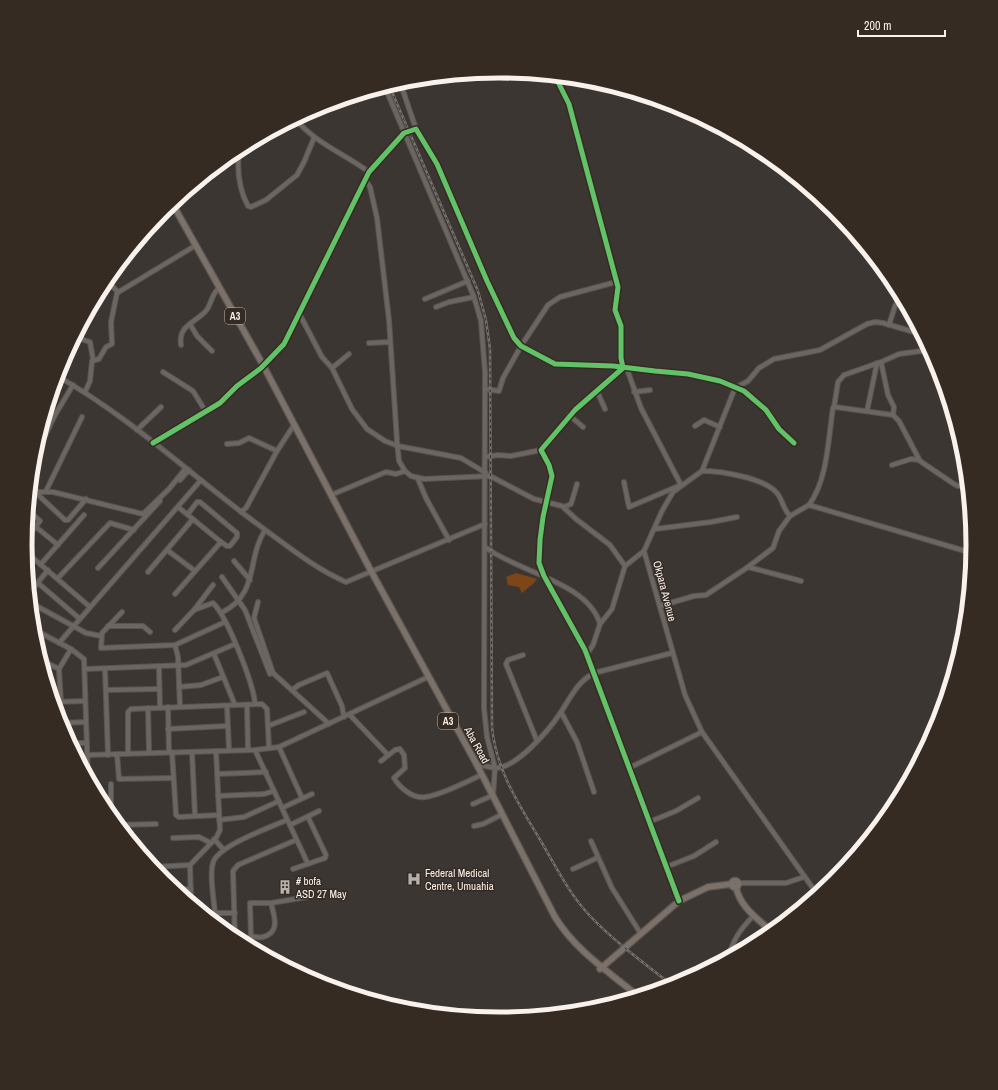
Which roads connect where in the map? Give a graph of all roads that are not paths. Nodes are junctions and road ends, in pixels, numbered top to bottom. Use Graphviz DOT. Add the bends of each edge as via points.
graph roads {
  1 [pos="558,82"];
  2 [pos="402,88"];
  3 [pos="386,92"];
  4 [pos="299,123"];
  5 [pos="416,129"];
  6 [pos="404,133"];
  7 [pos="314,138"];
  8 [pos="239,158"];
  9 [pos="369,172"];
  10 [pos="365,179"];
  11 [pos="175,209"];
  12 [pos="173,211"];
  13 [pos="193,247"];
  14 [pos="468,281"];
  15 [pos="616,282"];
  16 [pos="111,285"];
  17 [pos="217,290"];
  18 [pos="118,292"];
  19 [pos="474,297"];
  20 [pos="425,299"];
  21 [pos="897,303"];
  22 [pos="436,307"];
  23 [pos="299,313"];
  24 [pos="190,324"];
  25 [pos="889,325"];
  26 [pos="915,332"];
  27 [pos="80,339"];
  28 [pos="390,342"];
  29 [pos="369,343"];
  30 [pos="181,345"];
  31 [pos="521,346"];
  32 [pos="212,351"];
  33 [pos="924,351"];
  34 [pos="349,354"];
  35 [pos="93,360"];
  36 [pos="879,362"];
  37 [pos="262,366"];
  38 [pos="332,368"];
  39 [pos="625,368"];
  40 [pos="163,372"];
  41 [pos="63,379"];
  42 [pos="73,385"];
  43 [pos="735,388"];
  44 [pos="484,389"];
  45 [pos="650,390"];
  46 [pos="598,391"];
  47 [pos="86,392"];
  48 [pos="634,392"];
  49 [pos="161,407"];
  50 [pos="834,407"];
  51 [pos="605,409"];
  52 [pos="866,411"];
  53 [pos="206,412"];
  54 [pos="893,415"];
  55 [pos="569,416"];
  56 [pos="82,417"];
  57 [pos="695,426"];
  58 [pos="584,427"];
  59 [pos="720,427"];
  60 [pos="295,428"];
  61 [pos="137,430"];
  62 [pos="45,435"];
  63 [pos="154,443"];
  64 [pos="227,444"];
  65 [pos="794,444"];
  66 [pos="398,446"];
  67 [pos="541,450"];
  68 [pos="277,451"];
  69 [pos="485,457"];
  70 [pos="919,460"];
  71 [pos="312,462"];
  72 [pos="892,465"];
  73 [pos="188,469"];
  74 [pos="405,471"];
  75 [pos="702,471"];
  76 [pos="486,474"];
  77 [pos="418,478"];
  78 [pos="201,480"];
  79 [pos="624,482"];
  80 [pos="577,484"];
  81 [pos="681,485"];
  82 [pos="962,486"];
  83 [pos="35,491"];
  84 [pos="46,491"];
  85 [pos="35,494"];
  86 [pos="331,495"];
  87 [pos="86,499"];
  88 [pos="546,503"];
  89 [pos="809,505"];
  90 [pos="178,507"];
  91 [pos="564,507"];
  92 [pos="241,512"];
  93 [pos="33,514"];
  94 [pos="188,514"];
  95 [pos="84,515"];
  96 [pos="737,516"];
  97 [pos="790,516"];
  98 [pos="193,519"];
  99 [pos="68,520"];
  100 [pos="485,524"];
  101 [pos="75,526"];
  102 [pos="36,527"];
  103 [pos="655,529"];
  104 [pos="134,530"];
  105 [pos="265,530"];
  106 [pos="32,531"];
  107 [pos="449,540"];
  108 [pos="222,542"];
  109 [pos="58,545"];
  110 [pos="485,547"];
  111 [pos="167,550"];
  112 [pos="644,551"];
  113 [pos="966,551"];
  114 [pos="32,558"];
  115 [pos="234,561"];
  116 [pos="41,564"];
  117 [pos="626,566"];
  118 [pos="748,567"];
  119 [pos="98,568"];
  120 [pos="48,570"];
  121 [pos="195,571"];
  122 [pos="148,572"];
  123 [pos="369,572"];
  124 [pos="544,576"];
  125 [pos="222,577"];
  126 [pos="58,578"];
  127 [pos="250,580"];
  128 [pos="801,581"];
  129 [pos="213,585"];
  130 [pos="175,594"];
  131 [pos="238,602"];
  132 [pos="258,602"];
  133 [pos="36,606"];
  134 [pos="660,606"];
  135 [pos="90,607"];
  136 [pos="194,610"];
  137 [pos="122,612"];
  138 [pos="221,613"];
  139 [pos="80,619"];
  140 [pos="225,622"];
  141 [pos="600,624"];
  142 [pos="74,626"];
  143 [pos="108,626"];
  144 [pos="175,630"];
  145 [pos="150,632"];
  146 [pos="41,633"];
  147 [pos="101,636"];
  148 [pos="59,643"];
  149 [pos="235,644"];
  150 [pos="175,645"];
  151 [pos="70,648"];
  152 [pos="672,653"];
  153 [pos="214,654"];
  154 [pos="587,654"];
  155 [pos="523,655"];
  156 [pos="47,663"];
  157 [pos="178,666"];
  158 [pos="159,667"];
  159 [pos="59,669"];
  160 [pos="85,669"];
  161 [pos="105,669"];
  162 [pos="594,673"];
  163 [pos="270,674"];
  164 [pos="223,677"];
  165 [pos="426,678"];
  166 [pos="179,687"];
  167 [pos="159,689"];
  168 [pos="106,690"];
  169 [pos="292,690"];
  170 [pos="85,701"];
  171 [pos="61,702"];
  172 [pos="255,704"];
  173 [pos="235,705"];
  174 [pos="246,705"];
  175 [pos="227,706"];
  176 [pos="180,707"];
  177 [pos="148,708"];
  178 [pos="160,708"];
  179 [pos="168,708"];
  180 [pos="304,712"];
  181 [pos="561,712"];
  182 [pos="350,714"];
  183 [pos="344,717"];
  184 [pos="86,722"];
  185 [pos="68,723"];
  186 [pos="327,725"];
  187 [pos="226,726"];
  188 [pos="268,726"];
  189 [pos="168,729"];
  190 [pos="702,732"];
  191 [pos="537,741"];
  192 [pos="76,743"];
  193 [pos="87,743"];
  194 [pos="279,747"];
  195 [pos="270,748"];
  196 [pos="229,750"];
  197 [pos="248,750"];
  198 [pos="255,750"];
  199 [pos="216,751"];
  200 [pos="170,752"];
  201 [pos="192,752"];
  202 [pos="149,753"];
  203 [pos="117,754"];
  204 [pos="128,754"];
  205 [pos="88,755"];
  206 [pos="108,755"];
  207 [pos="388,755"];
  208 [pos="381,761"];
  209 [pos="87,764"];
  210 [pos="477,765"];
  211 [pos="495,768"];
  212 [pos="629,768"];
  213 [pos="266,772"];
  214 [pos="217,774"];
  215 [pos="479,776"];
  216 [pos="173,778"];
  217 [pos="111,784"];
  218 [pos="274,791"];
  219 [pos="594,792"];
  220 [pos="312,794"];
  221 [pos="218,796"];
  222 [pos="491,797"];
  223 [pos="302,798"];
  224 [pos="698,798"];
  225 [pos="279,801"];
  226 [pos="111,804"];
  227 [pos="473,804"];
  228 [pos="282,808"];
  229 [pos="319,811"];
  230 [pos="219,815"];
  231 [pos="195,816"];
  232 [pos="499,816"];
  233 [pos="308,817"];
  234 [pos="219,820"];
  235 [pos="287,820"];
  236 [pos="649,822"];
  237 [pos="156,824"];
  238 [pos="126,825"];
  239 [pos="290,826"];
  240 [pos="474,826"];
  241 [pos="173,838"];
  242 [pos="296,840"];
  243 [pos="212,841"];
  244 [pos="590,841"];
  245 [pos="716,842"];
  246 [pos="224,850"];
  247 [pos="597,858"];
  248 [pos="308,864"];
  249 [pos="190,865"];
  250 [pos="161,867"];
  251 [pos="666,867"];
  252 [pos="293,869"];
  253 [pos="573,869"];
  254 [pos="804,877"];
  255 [pos="736,885"];
  256 [pos="537,887"];
  257 [pos="184,889"];
  258 [pos="191,889"];
  259 [pos="814,889"];
  260 [pos="191,896"];
  261 [pos="307,897"];
  262 [pos="679,901"];
  263 [pos="271,903"];
  264 [pos="215,913"];
  265 [pos="234,913"];
  266 [pos="754,915"];
  267 [pos="767,927"];
  268 [pos="235,929"];
  269 [pos="641,934"];
  270 [pos="251,937"];
  271 [pos="731,950"];
  272 [pos="613,957"];
  273 [pos="592,958"];
  274 [pos="601,968"];
  275 [pos="616,978"];
  276 [pos="633,992"];
  277 [pos="630,993"];
  1 -- 15 [label="street" via="569,104"];
  2 -- 5 [label="street"];
  3 -- 6 [label="street"];
  4 -- 7 [label="street"];
  5 -- 6 [label="street"];
  5 -- 31 [label="street" via="437,164 487,281 514,338"];
  6 -- 9 [label="street"];
  6 -- 14 [label="street"];
  7 -- 8 [label="street" via="296,175 266,200 251,207 244,199 240,184"];
  7 -- 9 [label="street"];
  9 -- 10 [label="street"];
  10 -- 23 [label="street"];
  10 -- 28 [label="street" via="370,186 377,218"];
  11 -- 37 [label="main road, A3"];
  12 -- 13 [label="main road, A3"];
  13 -- 17 [label="main road, A3"];
  13 -- 18 [label="street"];
  14 -- 19 [label="street"];
  14 -- 20 [label="street"];
  15 -- 31 [label="street" via="552,301"];
  15 -- 39 [label="street" via="618,287 615,310 621,326 621,358"];
  16 -- 18 [label="street"];
  17 -- 24 [label="street" via="206,311"];
  17 -- 37 [label="main road, A3"];
  18 -- 35 [label="street" via="111,322 112,344 106,347 100,359"];
  19 -- 22 [label="street"];
  19 -- 44 [label="street" via="481,321"];
  21 -- 25 [label="street"];
  23 -- 37 [label="street" via="284,344"];
  23 -- 38 [label="street" via="322,357"];
  24 -- 30 [label="street" via="181,333"];
  24 -- 32 [label="street" via="197,336"];
  25 -- 26 [label="street"];
  25 -- 43 [label="street" via="875,322 867,324 820,350 774,359 759,368 748,381"];
  27 -- 35 [label="street" via="90,342"];
  28 -- 29 [label="street"];
  28 -- 66 [label="street"];
  31 -- 39 [label="street" via="555,364"];
  31 -- 44 [label="street" via="499,390"];
  33 -- 36 [label="street" via="899,354"];
  34 -- 38 [label="street"];
  35 -- 47 [label="street"];
  36 -- 50 [label="street" via="844,375 838,382"];
  36 -- 52 [label="street"];
  36 -- 54 [label="street" via="894,407"];
  37 -- 53 [label="street"];
  37 -- 60 [label="main road, A3"];
  38 -- 66 [label="street" via="359,420 367,429"];
  39 -- 43 [label="street" via="708,378"];
  39 -- 46 [label="street"];
  39 -- 48 [label="street"];
  40 -- 53 [label="street" via="193,391"];
  41 -- 42 [label="street"];
  42 -- 47 [label="street"];
  42 -- 62 [label="street"];
  43 -- 59 [label="street"];
  43 -- 65 [label="street" via="744,391 762,407 779,430"];
  44 -- 69 [label="street"];
  45 -- 48 [label="street"];
  46 -- 51 [label="street"];
  46 -- 55 [label="street"];
  47 -- 61 [label="street"];
  48 -- 81 [label="street"];
  49 -- 61 [label="street"];
  50 -- 52 [label="street"];
  50 -- 89 [label="street" via="826,458 817,492"];
  52 -- 54 [label="street"];
  53 -- 63 [label="street"];
  54 -- 70 [label="street" via="899,421"];
  55 -- 58 [label="street"];
  55 -- 67 [label="street"];
  56 -- 84 [label="street"];
  57 -- 59 [label="street" via="701,421 707,421"];
  59 -- 75 [label="street"];
  60 -- 68 [label="street"];
  60 -- 71 [label="main road, A3"];
  61 -- 63 [label="street"];
  63 -- 73 [label="street"];
  64 -- 68 [label="street" via="239,443 249,438"];
  66 -- 74 [label="street" via="399,461"];
  66 -- 76 [label="street" via="461,458"];
  67 -- 69 [label="street" via="511,456"];
  67 -- 88 [label="street" via="550,465 552,476"];
  68 -- 92 [label="street" via="246,508"];
  69 -- 76 [label="street"];
  70 -- 72 [label="street" via="911,459"];
  70 -- 82 [label="street" via="954,484"];
  71 -- 86 [label="main road, Aba Road / A3"];
  71 -- 123 [label="main road, Aba Road / A3"];
  73 -- 78 [label="street"];
  73 -- 87 [label="street" via="143,514"];
  73 -- 104 [label="street"];
  74 -- 77 [label="street"];
  74 -- 86 [label="street" via="396,474 384,472"];
  75 -- 81 [label="street, Okpara Avenue"];
  75 -- 97 [label="street" via="738,476 770,487 779,496"];
  76 -- 77 [label="street"];
  76 -- 88 [label="street" via="519,493"];
  76 -- 100 [label="street"];
  77 -- 107 [label="street"];
  78 -- 90 [label="street"];
  78 -- 92 [label="street"];
  79 -- 81 [label="street" via="629,507"];
  80 -- 91 [label="street" via="571,504"];
  81 -- 103 [label="street, Okpara Avenue" via="673,492"];
  83 -- 84 [label="street"];
  84 -- 87 [label="street"];
  85 -- 99 [label="street" via="63,520"];
  86 -- 123 [label="main road, Aba Road / A3"];
  87 -- 99 [label="street"];
  88 -- 91 [label="street"];
  88 -- 124 [label="street" via="539,563"];
  89 -- 97 [label="street"];
  89 -- 113 [label="street"];
  90 -- 94 [label="street"];
  90 -- 135 [label="street"];
  91 -- 117 [label="street" via="576,520 610,545"];
  92 -- 105 [label="street"];
  93 -- 102 [label="street" via="40,520"];
  94 -- 98 [label="street"];
  94 -- 108 [label="street" via="197,502 200,502 238,534 230,546"];
  95 -- 101 [label="street"];
  96 -- 103 [label="street"];
  97 -- 118 [label="street" via="779,532 773,548"];
  98 -- 108 [label="street"];
  98 -- 111 [label="street"];
  99 -- 101 [label="street"];
  100 -- 107 [label="street"];
  100 -- 110 [label="street"];
  101 -- 109 [label="street"];
  102 -- 106 [label="street"];
  102 -- 109 [label="street"];
  103 -- 112 [label="street, Okpara Avenue"];
  104 -- 119 [label="street"];
  104 -- 126 [label="street" via="110,523"];
  105 -- 123 [label="street" via="311,562 346,582"];
  105 -- 127 [label="street" via="259,541"];
  107 -- 123 [label="street"];
  108 -- 121 [label="street"];
  109 -- 116 [label="street"];
  110 -- 124 [label="street" via="501,558"];
  110 -- 211 [label="street" via="484,708 487,738"];
  111 -- 121 [label="street"];
  111 -- 122 [label="street"];
  112 -- 117 [label="street"];
  112 -- 134 [label="street, Okpara Avenue"];
  114 -- 116 [label="street"];
  115 -- 127 [label="street"];
  116 -- 120 [label="street"];
  117 -- 141 [label="street" via="612,609"];
  118 -- 128 [label="street"];
  118 -- 134 [label="street" via="706,595"];
  120 -- 126 [label="street"];
  120 -- 139 [label="street" via="37,584"];
  121 -- 130 [label="street"];
  123 -- 165 [label="main road, Aba Road / A3"];
  124 -- 141 [label="street" via="585,602 595,612"];
  124 -- 154 [label="street"];
  125 -- 131 [label="street"];
  126 -- 135 [label="street"];
  127 -- 131 [label="street"];
  129 -- 136 [label="street"];
  131 -- 138 [label="street"];
  131 -- 163 [label="street" via="248,619"];
  132 -- 169 [label="street" via="254,618 273,673"];
  133 -- 142 [label="street"];
  134 -- 152 [label="street, Okpara Avenue"];
  135 -- 139 [label="street"];
  136 -- 138 [label="street" via="211,603"];
  136 -- 144 [label="street"];
  137 -- 143 [label="street"];
  138 -- 140 [label="street"];
  139 -- 142 [label="street"];
  140 -- 149 [label="street"];
  140 -- 150 [label="street"];
  141 -- 154 [label="street"];
  142 -- 147 [label="street" via="91,635"];
  142 -- 148 [label="street"];
  143 -- 145 [label="street" via="143,626"];
  143 -- 147 [label="street"];
  146 -- 148 [label="street"];
  147 -- 150 [label="street" via="102,648"];
  148 -- 151 [label="street"];
  149 -- 153 [label="street"];
  149 -- 172 [label="street" via="252,688"];
  150 -- 157 [label="street"];
  151 -- 159 [label="street"];
  151 -- 160 [label="street" via="82,657"];
  152 -- 162 [label="street"];
  152 -- 190 [label="street, Okpara Avenue" via="684,695"];
  153 -- 157 [label="street"];
  153 -- 164 [label="street"];
  154 -- 162 [label="street"];
  155 -- 191 [label="street" via="508,660 506,666"];
  156 -- 159 [label="street"];
  157 -- 158 [label="street"];
  157 -- 166 [label="street"];
  158 -- 161 [label="street"];
  158 -- 167 [label="street"];
  159 -- 171 [label="street"];
  160 -- 161 [label="street"];
  160 -- 170 [label="street"];
  161 -- 168 [label="street"];
  162 -- 181 [label="street" via="577,686"];
  162 -- 212 [label="street"];
  164 -- 166 [label="street" via="201,686"];
  164 -- 173 [label="street"];
  165 -- 182 [label="street"];
  165 -- 210 [label="main road, Aba Road / A3"];
  165 -- 215 [label="main road, Aba Road / A3"];
  166 -- 176 [label="street"];
  167 -- 168 [label="street"];
  167 -- 178 [label="street"];
  168 -- 206 [label="street"];
  169 -- 183 [label="street" via="327,673 342,706"];
  169 -- 186 [label="street"];
  170 -- 171 [label="street"];
  170 -- 184 [label="street"];
  172 -- 174 [label="street"];
  172 -- 188 [label="street" via="266,707"];
  173 -- 174 [label="street"];
  173 -- 175 [label="street"];
  174 -- 197 [label="street"];
  175 -- 176 [label="street"];
  175 -- 187 [label="street"];
  176 -- 179 [label="street"];
  177 -- 178 [label="street"];
  177 -- 202 [label="street"];
  177 -- 204 [label="street" via="128,710"];
  178 -- 179 [label="street"];
  179 -- 189 [label="street"];
  180 -- 188 [label="street"];
  181 -- 191 [label="street"];
  181 -- 219 [label="street" via="577,742"];
  182 -- 183 [label="street"];
  182 -- 207 [label="street"];
  183 -- 186 [label="street"];
  184 -- 185 [label="street"];
  184 -- 193 [label="street"];
  186 -- 194 [label="street"];
  187 -- 189 [label="street"];
  187 -- 196 [label="street"];
  188 -- 195 [label="street"];
  189 -- 200 [label="street"];
  190 -- 212 [label="street"];
  190 -- 254 [label="street, Okpara Avenue"];
  191 -- 211 [label="street" via="512,762"];
  192 -- 193 [label="street"];
  193 -- 205 [label="street"];
  194 -- 195 [label="street"];
  194 -- 223 [label="street"];
  195 -- 198 [label="street"];
  196 -- 197 [label="street"];
  196 -- 199 [label="street"];
  197 -- 198 [label="street"];
  198 -- 213 [label="street"];
  199 -- 201 [label="street"];
  199 -- 214 [label="street"];
  200 -- 201 [label="street"];
  200 -- 202 [label="street"];
  200 -- 216 [label="street"];
  201 -- 231 [label="street"];
  202 -- 204 [label="street"];
  203 -- 204 [label="street"];
  203 -- 206 [label="street"];
  203 -- 216 [label="street" via="119,779"];
  205 -- 206 [label="street"];
  205 -- 209 [label="street"];
  207 -- 208 [label="street"];
  207 -- 215 [label="street" via="398,749 402,751 405,768 394,778 403,790 420,797 426,798"];
  210 -- 211 [label="street"];
  210 -- 222 [label="main road, Aba Road / A3"];
  211 -- 222 [label="street" via="495,784"];
  212 -- 236 [label="street"];
  213 -- 214 [label="street"];
  213 -- 218 [label="street"];
  214 -- 221 [label="street"];
  215 -- 222 [label="main road, Aba Road / A3"];
  216 -- 231 [label="street" via="176,815"];
  217 -- 226 [label="street"];
  218 -- 221 [label="street" via="264,794"];
  218 -- 225 [label="street"];
  220 -- 223 [label="street"];
  221 -- 230 [label="street"];
  222 -- 227 [label="street"];
  222 -- 232 [label="main road, Aba Road / A3"];
  222 -- 256 [label="main road, Aba Road / A3"];
  223 -- 228 [label="street"];
  224 -- 236 [label="street"];
  225 -- 228 [label="street"];
  225 -- 234 [label="street" via="244,817"];
  228 -- 235 [label="street"];
  229 -- 233 [label="street"];
  230 -- 231 [label="street"];
  230 -- 234 [label="street"];
  232 -- 240 [label="street"];
  232 -- 256 [label="main road, Aba Road / A3"];
  233 -- 239 [label="street"];
  233 -- 248 [label="street" via="326,855 325,858"];
  234 -- 243 [label="street" via="220,830"];
  235 -- 239 [label="street"];
  235 -- 246 [label="street"];
  236 -- 251 [label="street"];
  237 -- 238 [label="street"];
  239 -- 242 [label="street"];
  241 -- 243 [label="street" via="200,836"];
  242 -- 248 [label="street"];
  242 -- 265 [label="street" via="235,868 232,873"];
  243 -- 246 [label="street"];
  243 -- 249 [label="street"];
  244 -- 247 [label="street"];
  245 -- 251 [label="street" via="694,856"];
  246 -- 264 [label="street" via="212,863"];
  247 -- 253 [label="street"];
  247 -- 269 [label="street" via="612,888"];
  248 -- 252 [label="street"];
  249 -- 250 [label="street"];
  249 -- 258 [label="street"];
  251 -- 262 [label="street"];
  254 -- 255 [label="street" via="786,883"];
  254 -- 259 [label="street, Okpara Avenue"];
  255 -- 262 [label="main road" via="718,885 698,890"];
  255 -- 266 [label="main road" via="741,902"];
  256 -- 273 [label="main road, Aba Road / A3" via="565,932"];
  256 -- 274 [label="main road, Aba Road / A3" via="562,934 577,950"];
  257 -- 258 [label="street"];
  258 -- 260 [label="street"];
  261 -- 263 [label="street"];
  262 -- 269 [label="main road"];
  263 -- 270 [label="street" via="276,925 273,931 267,936"];
  263 -- 270 [label="street" via="250,903"];
  264 -- 265 [label="street"];
  265 -- 268 [label="street"];
  266 -- 267 [label="main road"];
  266 -- 271 [label="street" via="736,936"];
  269 -- 272 [label="main road"];
  272 -- 273 [label="main road" via="602,961"];
  272 -- 274 [label="main road"];
  272 -- 275 [label="main road" via="610,968"];
  273 -- 274 [label="main road, Aba Road / A3"];
  274 -- 275 [label="main road, Aba Road"];
  274 -- 277 [label="main road, Aba Road"];
  275 -- 276 [label="main road, Aba Road"];
}
